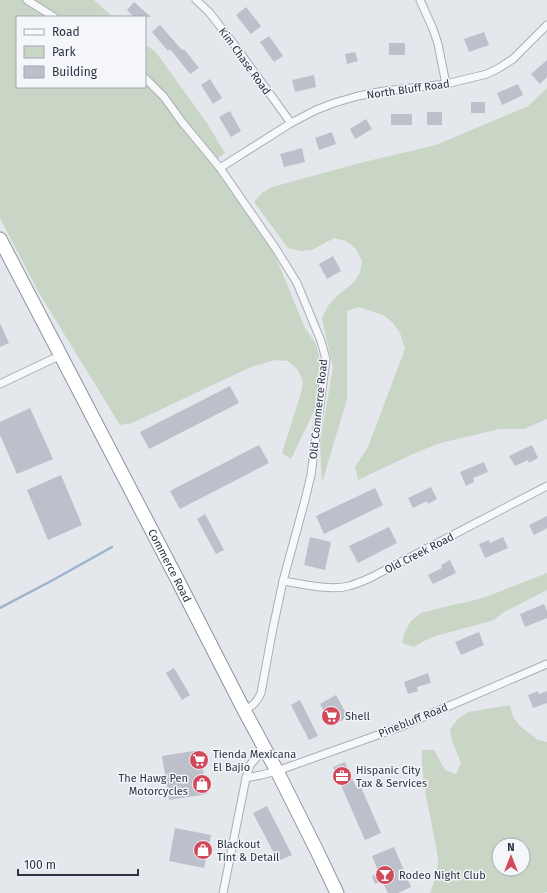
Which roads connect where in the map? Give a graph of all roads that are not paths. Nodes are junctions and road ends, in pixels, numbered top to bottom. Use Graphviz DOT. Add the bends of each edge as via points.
graph roads {
  1 [pos="27,0"];
  2 [pos="196,0"];
  3 [pos="420,0"];
  4 [pos="52,16"];
  5 [pos="547,24"];
  6 [pos="146,79"];
  7 [pos="446,84"];
  8 [pos="291,123"];
  9 [pos="220,168"];
  10 [pos="0,239"];
  11 [pos="60,355"];
  12 [pos="0,384"];
  13 [pos="547,486"];
  14 [pos="283,581"];
  15 [pos="547,664"];
  16 [pos="244,710"];
  17 [pos="265,748"];
  18 [pos="277,771"];
  19 [pos="246,778"];
  20 [pos="223,893"];
  21 [pos="337,893"];
  1 -- 4 [label="street"];
  2 -- 8 [label="street, Kim Chase Road" via="218,24"];
  3 -- 7 [label="street" via="438,44"];
  5 -- 7 [label="street, North Bluff Road" via="513,58 499,68 487,74"];
  6 -- 9 [label="street, Old Commerce Road" via="164,97"];
  7 -- 8 [label="street, North Bluff Road" via="358,96 316,110"];
  8 -- 9 [label="street, North Bluff Road"];
  9 -- 14 [label="street, Old Commerce Road" via="297,283 322,341 326,358 311,475"];
  10 -- 11 [label="highway, Commerce Road"];
  11 -- 12 [label="street"];
  11 -- 16 [label="highway, Commerce Road"];
  13 -- 14 [label="street, Old Creek Road" via="357,584 334,588"];
  14 -- 16 [label="street, Old Commerce Road" via="261,693 252,706"];
  15 -- 18 [label="street, Pinebluff Road" via="400,727"];
  16 -- 17 [label="highway, Commerce Road"];
  17 -- 18 [label="highway, Commerce Road"];
  17 -- 19 [label="street" via="250,765"];
  18 -- 19 [label="street, Pinebluff Road"];
  18 -- 21 [label="highway, Commerce Road"];
  19 -- 20 [label="street"];
}
